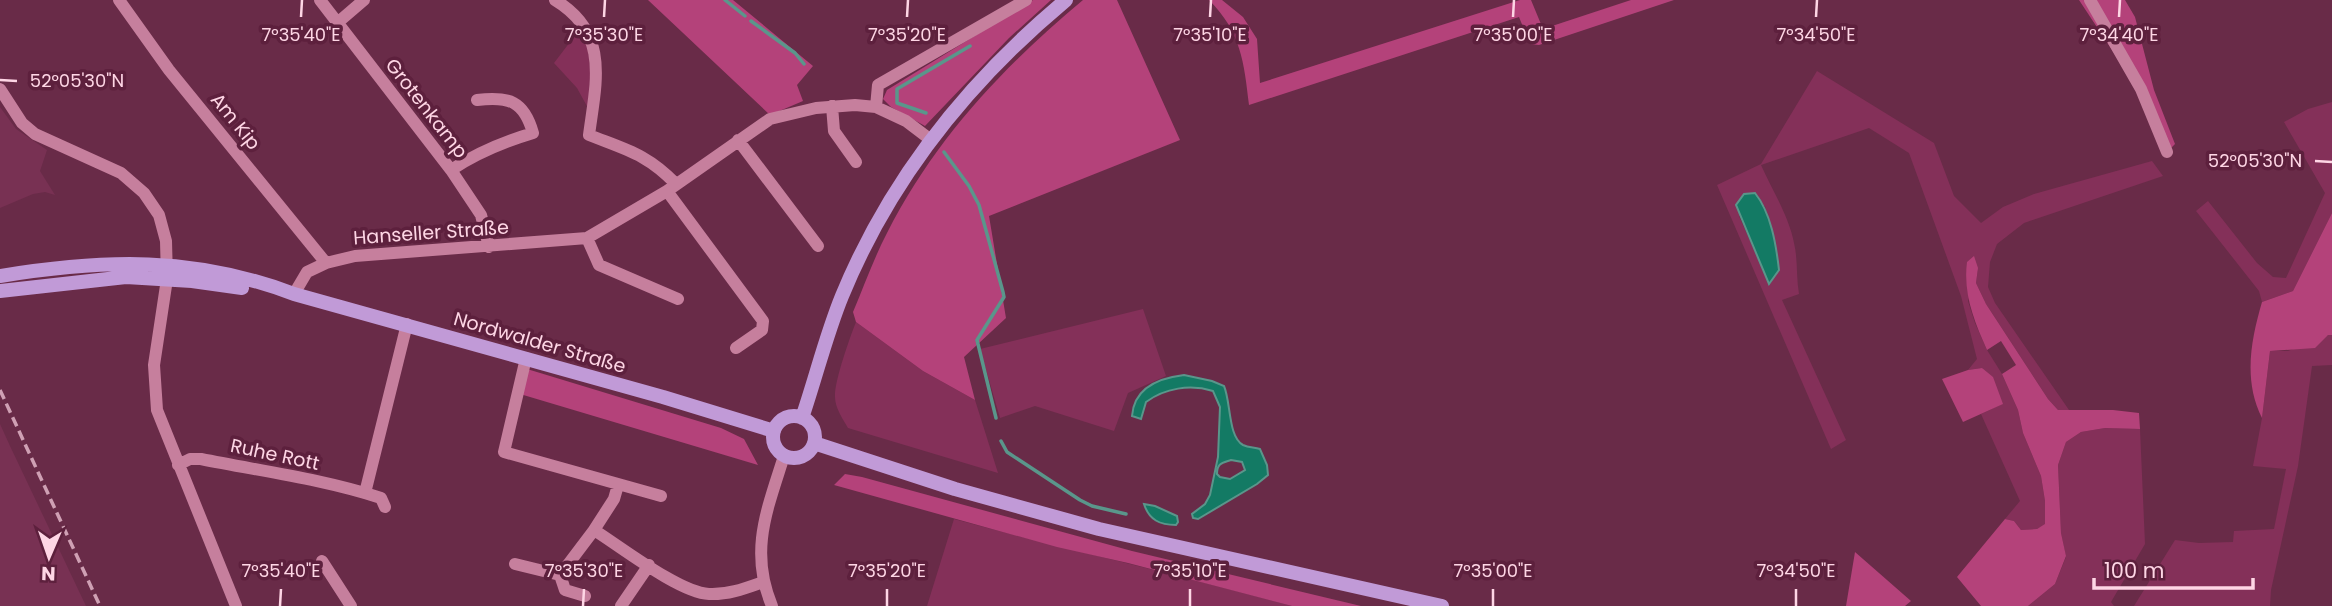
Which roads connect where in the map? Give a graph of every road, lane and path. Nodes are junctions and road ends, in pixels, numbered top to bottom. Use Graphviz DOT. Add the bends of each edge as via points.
graph roads {
  1 [pos="120,0"];
  2 [pos="320,0"];
  3 [pos="365,0"];
  4 [pos="555,0"];
  5 [pos="1026,0"];
  6 [pos="1066,0"];
  7 [pos="2090,0"];
  8 [pos="336,24"];
  9 [pos="0,89"];
  10 [pos="477,100"];
  11 [pos="832,106"];
  12 [pos="876,107"];
  13 [pos="738,140"];
  14 [pos="931,140"];
  15 [pos="2167,152"];
  16 [pos="856,162"];
  17 [pos="451,170"];
  18 [pos="671,188"];
  19 [pos="587,238"];
  20 [pos="818,246"];
  21 [pos="489,247"];
  22 [pos="326,263"];
  23 [pos="167,272"];
  24 [pos="0,276"];
  25 [pos="0,291"];
  26 [pos="294,294"];
  27 [pos="678,299"];
  28 [pos="407,324"];
  29 [pos="736,348"];
  30 [pos="526,358"];
  31 [pos="802,418"];
  32 [pos="774,431"];
  33 [pos="814,443"];
  34 [pos="784,456"];
  35 [pos="178,464"];
  36 [pos="618,485"];
  37 [pos="365,493"];
  38 [pos="661,496"];
  39 [pos="385,507"];
  40 [pos="594,530"];
  41 [pos="322,561"];
  42 [pos="515,564"];
  43 [pos="649,565"];
  44 [pos="560,575"];
  45 [pos="763,582"];
  46 [pos="702,593"];
  47 [pos="584,596"];
  48 [pos="236,606"];
  49 [pos="351,606"];
  50 [pos="621,606"];
  51 [pos="693,606"];
  52 [pos="772,606"];
  53 [pos="1442,606"];
  1 -- 22 [label="street, Am Kip" via="169,70"];
  2 -- 8 [label="street, Grotenkamp"];
  3 -- 8 [label="street"];
  4 -- 18 [label="street" via="570,9 589,34 598,65 589,135 657,165"];
  5 -- 12 [label="street" via="878,85"];
  6 -- 14 [label="main road" via="992,68"];
  7 -- 15 [label="street" via="2141,89"];
  8 -- 17 [label="street, Grotenkamp"];
  9 -- 23 [label="street" via="22,123 35,134 121,173 144,193 164,230"];
  10 -- 17 [label="street" via="494,97 516,104 527,114 533,133 497,143"];
  11 -- 12 [label="street, Hanseller Straße"];
  11 -- 13 [label="street, Hanseller Straße" via="770,119"];
  11 -- 16 [label="street" via="834,131"];
  12 -- 14 [label="street, Hanseller Straße"];
  13 -- 18 [label="street, Hanseller Straße"];
  13 -- 20 [label="street"];
  14 -- 31 [label="main road" via="875,228 843,294"];
  17 -- 21 [label="street, Grotenkamp" via="481,215"];
  18 -- 19 [label="street, Hanseller Straße"];
  18 -- 29 [label="street" via="762,321 762,330"];
  19 -- 21 [label="street, Hanseller Straße"];
  19 -- 27 [label="street" via="599,265"];
  21 -- 22 [label="street, Hanseller Straße" via="377,254"];
  22 -- 26 [label="street, Hanseller Straße" via="307,272"];
  23 -- 24 [label="main road, Nordwalder Straße" via="89,264"];
  23 -- 25 [label="main road, Nordwalder Straße"];
  23 -- 26 [label="main road, Nordwalder Straße"];
  23 -- 35 [label="street" via="156,339 155,392"];
  26 -- 28 [label="main road, Nordwalder Straße"];
  28 -- 30 [label="main road, Nordwalder Straße"];
  28 -- 37 [label="street"];
  30 -- 32 [label="main road, Nordwalder Straße"];
  30 -- 36 [label="street" via="504,452"];
  31 -- 32 [label="main road" via="783,419"];
  31 -- 33 [label="main road" via="811,426"];
  32 -- 34 [label="main road" via="774,445"];
  33 -- 34 [label="main road" via="805,455"];
  33 -- 53 [label="main road" via="1086,526"];
  34 -- 45 [label="street" via="761,531"];
  35 -- 37 [label="street, Ruhe Rott" via="201,459"];
  35 -- 48 [label="street"];
  36 -- 38 [label="street"];
  36 -- 40 [label="street"];
  37 -- 39 [label="street, Ruhe Rott" via="381,498"];
  40 -- 43 [label="street"];
  40 -- 44 [label="street"];
  41 -- 49 [label="street"];
  42 -- 44 [label="street"];
  43 -- 46 [label="street" via="678,585"];
  43 -- 50 [label="street"];
  44 -- 47 [label="street" via="565,590"];
  45 -- 46 [label="street" via="726,593"];
  45 -- 52 [label="street"];
  46 -- 51 [label="street"];
}
